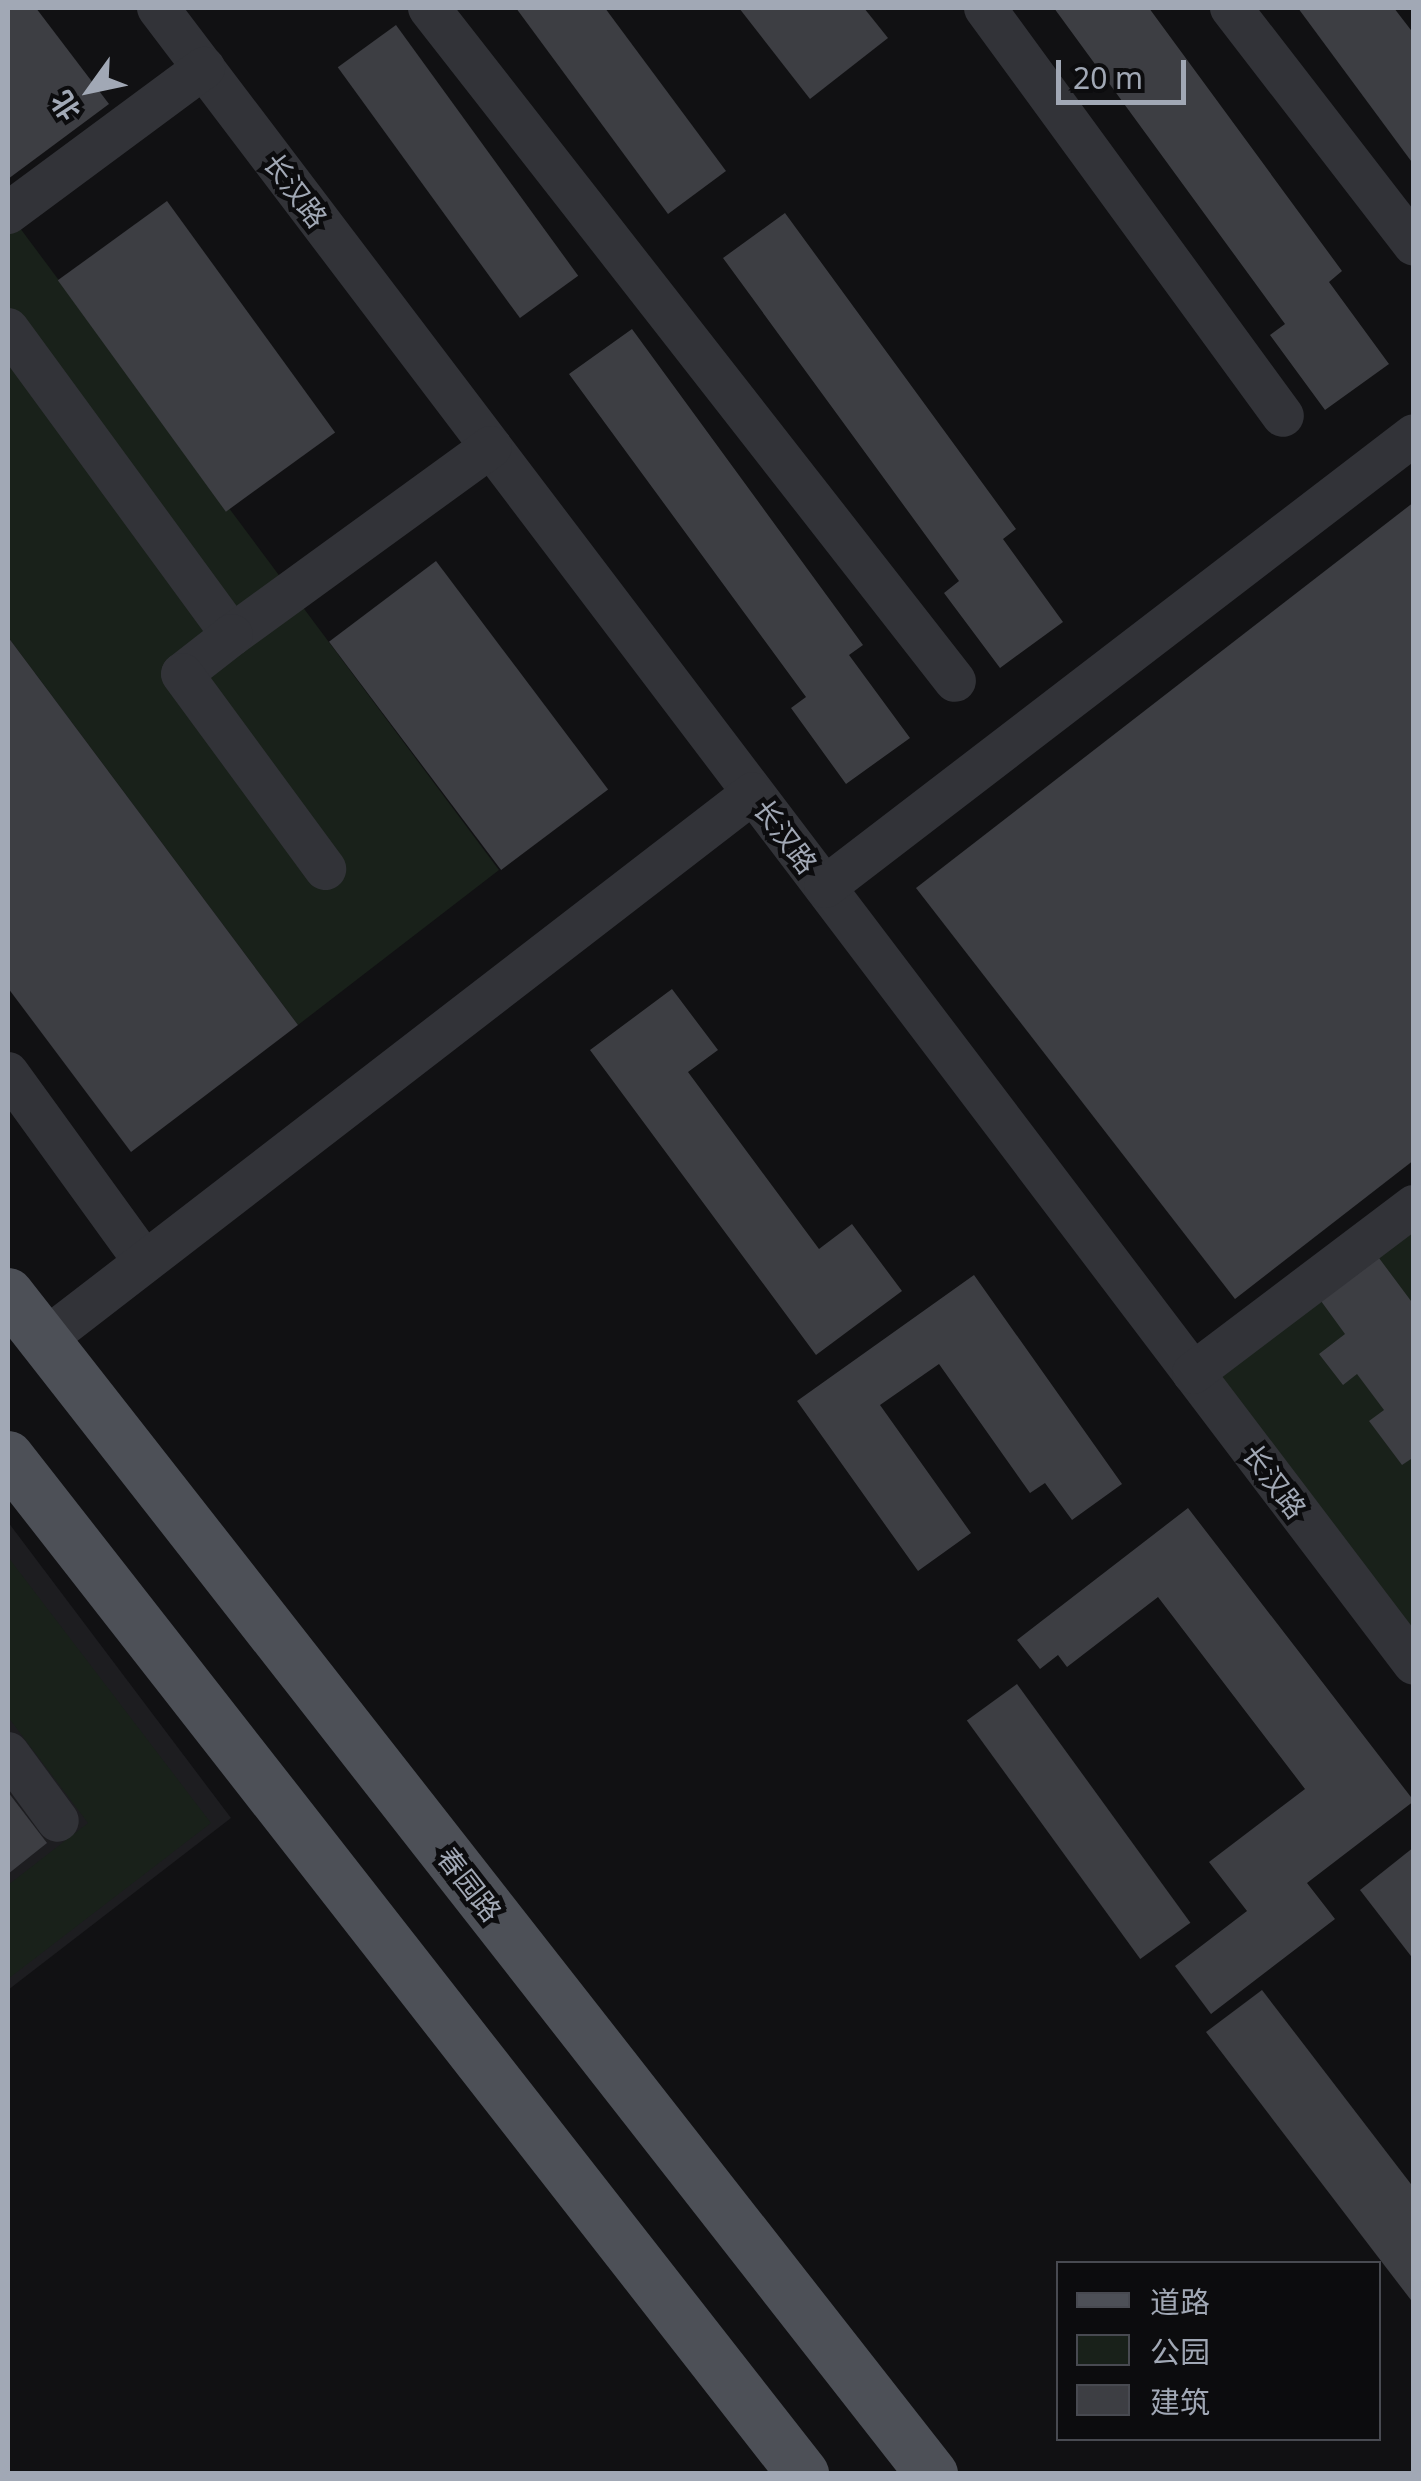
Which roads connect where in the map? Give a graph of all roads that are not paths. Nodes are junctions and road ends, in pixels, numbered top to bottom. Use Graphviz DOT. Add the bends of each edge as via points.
graph roads {
  1 [pos="158,8"];
  2 [pos="429,8"];
  3 [pos="985,8"];
  4 [pos="1231,8"];
  5 [pos="204,68"];
  6 [pos="8,213"];
  7 [pos="1414,245"];
  8 [pos="8,329"];
  9 [pos="1283,416"];
  10 [pos="1414,435"];
  11 [pos="491,447"];
  12 [pos="232,635"];
  13 [pos="954,681"];
  14 [pos="754,794"];
  15 [pos="326,869"];
  16 [pos="825,888"];
  17 [pos="8,1073"];
  18 [pos="1414,1206"];
  19 [pos="145,1262"];
  20 [pos="8,1294"];
  21 [pos="44,1340"];
  22 [pos="1193,1373"];
  23 [pos="8,1460"];
  24 [pos="1414,1664"];
  25 [pos="8,1753"];
  26 [pos="58,1822"];
  27 [pos="929,2464"];
  28 [pos="803,2474"];
  1 -- 5 [label="street, 长汉路"];
  2 -- 13 [label="street"];
  3 -- 9 [label="street"];
  4 -- 7 [label="street"];
  5 -- 6 [label="street"];
  5 -- 11 [label="street, 长汉路"];
  8 -- 12 [label="street"];
  10 -- 16 [label="street"];
  11 -- 12 [label="street"];
  11 -- 14 [label="street, 长汉路"];
  12 -- 15 [label="street" via="182,674"];
  14 -- 16 [label="street, 长汉路"];
  14 -- 19 [label="street"];
  16 -- 22 [label="street, 长汉路"];
  17 -- 19 [label="street"];
  18 -- 22 [label="street"];
  19 -- 21 [label="street"];
  20 -- 21 [label="main road, 春园路"];
  21 -- 27 [label="main road, 春园路"];
  22 -- 24 [label="street, 长汉路"];
  23 -- 28 [label="main road"];
  25 -- 26 [label="street"];
}
